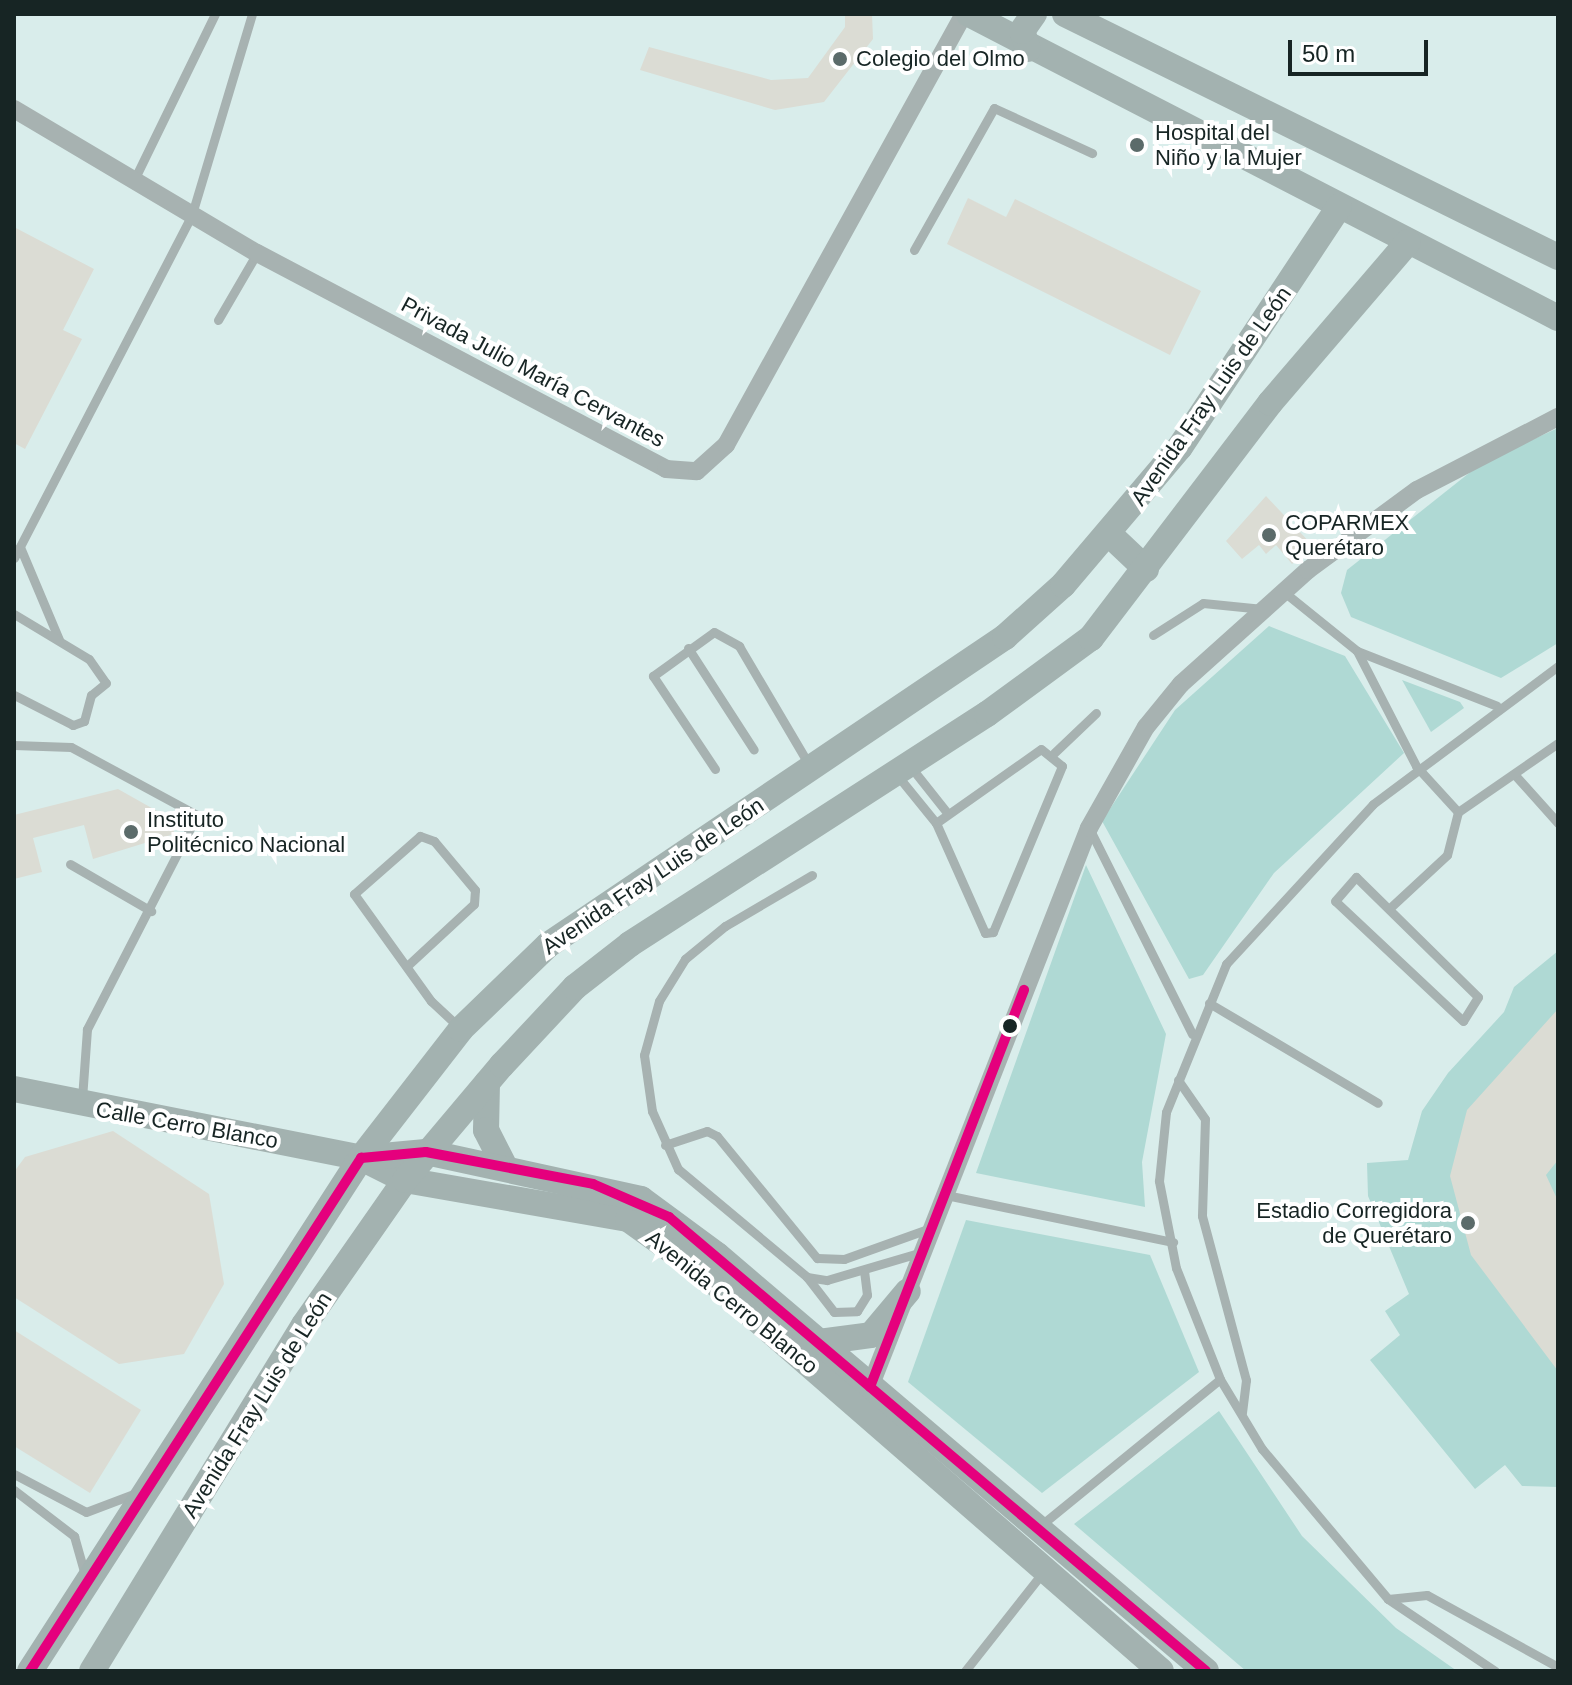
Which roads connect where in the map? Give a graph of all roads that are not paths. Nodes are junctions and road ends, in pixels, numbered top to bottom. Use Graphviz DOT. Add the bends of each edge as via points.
graph roads {
  1 [pos="215,14"];
  2 [pos="252,14"];
  3 [pos="966,14"];
  4 [pos="1034,14"];
  5 [pos="1065,14"];
  6 [pos="1028,49"];
  7 [pos="14,109"];
  8 [pos="1092,153"];
  9 [pos="134,180"];
  10 [pos="1339,207"];
  11 [pos="192,214"];
  12 [pos="1408,242"];
  13 [pos="914,250"];
  14 [pos="257,253"];
  15 [pos="1558,257"];
  16 [pos="1558,318"];
  17 [pos="218,320"];
  18 [pos="1558,417"];
  19 [pos="1109,534"];
  20 [pos="20,547"];
  21 [pos="14,558"];
  22 [pos="1146,569"];
  23 [pos="1284,592"];
  24 [pos="1265,609"];
  25 [pos="14,614"];
  26 [pos="1153,635"];
  27 [pos="60,641"];
  28 [pos="688,648"];
  29 [pos="1357,651"];
  30 [pos="1558,666"];
  31 [pos="14,695"];
  32 [pos="1497,706"];
  33 [pos="1096,713"];
  34 [pos="1558,743"];
  35 [pos="14,745"];
  36 [pos="754,750"];
  37 [pos="1054,753"];
  38 [pos="1416,766"];
  39 [pos="810,768"];
  40 [pos="902,768"];
  41 [pos="715,769"];
  42 [pos="1514,774"];
  43 [pos="1458,812"];
  44 [pos="948,814"];
  45 [pos="936,823"];
  46 [pos="1558,823"];
  47 [pos="1089,828"];
  48 [pos="70,864"];
  49 [pos="812,875"];
  50 [pos="1392,906"];
  51 [pos="151,911"];
  52 [pos="407,966"];
  53 [pos="1209,1003"];
  54 [pos="461,1029"];
  55 [pos="1192,1034"];
  56 [pos="1178,1080"];
  57 [pos="487,1083"];
  58 [pos="14,1089"];
  59 [pos="1378,1103"];
  60 [pos="83,1106"];
  61 [pos="665,1145"];
  62 [pos="426,1152"];
  63 [pos="361,1158"];
  64 [pos="504,1165"];
  65 [pos="405,1180"];
  66 [pos="943,1194"];
  67 [pos="928,1229"];
  68 [pos="791,1235"];
  69 [pos="1173,1242"];
  70 [pos="774,1249"];
  71 [pos="922,1252"];
  72 [pos="864,1272"];
  73 [pos="807,1277"];
  74 [pos="908,1291"];
  75 [pos="819,1342"];
  76 [pos="1220,1379"];
  77 [pos="870,1387"];
  78 [pos="1242,1413"];
  79 [pos="14,1474"];
  80 [pos="146,1488"];
  81 [pos="14,1490"];
  82 [pos="1037,1529"];
  83 [pos="1044,1571"];
  84 [pos="86,1581"];
  85 [pos="1388,1599"];
  86 [pos="1558,1667"];
  87 [pos="30,1671"];
  88 [pos="92,1671"];
  89 [pos="965,1671"];
  90 [pos="1161,1671"];
  91 [pos="1206,1671"];
  92 [pos="1495,1671"];
  1 -- 9 [label="lane"];
  2 -- 11 [label="lane"];
  3 -- 6 [label="main road"];
  3 -- 14 [label="street, Privada Julio María Cervantes" via="726,445 697,471 666,469"];
  4 -- 6 [label="main road" via="1022,31"];
  5 -- 15 [label="main road"];
  6 -- 10 [label="main road"];
  7 -- 9 [label="street, Privada Julio María Cervantes"];
  8 -- 13 [label="lane" via="994,108"];
  9 -- 11 [label="street, Privada Julio María Cervantes"];
  10 -- 12 [label="main road"];
  10 -- 19 [label="main road, Avenida Fray Luis de León" via="1180,447"];
  11 -- 14 [label="street, Privada Julio María Cervantes"];
  11 -- 20 [label="lane"];
  12 -- 16 [label="main road"];
  12 -- 22 [label="main road, Avenida Fray Luis de León" via="1270,403"];
  14 -- 17 [label="lane"];
  18 -- 23 [label="street" via="1417,490"];
  19 -- 22 [label="main road"];
  19 -- 39 [label="main road, Avenida Fray Luis de León" via="1005,637"];
  20 -- 21 [label="lane"];
  20 -- 27 [label="lane"];
  22 -- 40 [label="main road, Avenida Fray Luis de León" via="1091,638 1056,667"];
  23 -- 24 [label="street"];
  23 -- 29 [label="lane"];
  24 -- 26 [label="lane" via="1203,603"];
  24 -- 47 [label="street" via="1181,684 1146,727"];
  25 -- 27 [label="lane"];
  27 -- 31 [label="lane" via="103,672 106,683 91,695 84,721 73,725"];
  28 -- 36 [label="lane"];
  28 -- 39 [label="lane" via="714,632 727,634"];
  28 -- 41 [label="lane" via="653,676"];
  29 -- 32 [label="lane"];
  29 -- 38 [label="lane"];
  30 -- 32 [label="lane"];
  32 -- 38 [label="lane"];
  33 -- 37 [label="lane"];
  34 -- 42 [label="lane"];
  35 -- 51 [label="lane" via="71,747 196,812"];
  37 -- 44 [label="lane" via="1041,749"];
  37 -- 45 [label="lane" via="1062,766 993,932 977,929"];
  38 -- 43 [label="lane"];
  38 -- 53 [label="lane" via="1226,964"];
  39 -- 54 [label="main road, Avenida Fray Luis de León" via="548,945"];
  40 -- 44 [label="lane"];
  40 -- 45 [label="lane"];
  40 -- 57 [label="main road, Avenida Fray Luis de León" via="602,965"];
  42 -- 43 [label="lane"];
  42 -- 46 [label="lane"];
  43 -- 50 [label="lane" via="1447,855"];
  44 -- 45 [label="lane"];
  47 -- 55 [label="lane"];
  47 -- 66 [label="street"];
  48 -- 51 [label="lane"];
  49 -- 61 [label="lane" via="725,926 685,959 659,1001 644,1055"];
  50 -- 50 [label="lane" via="1362,877 1336,897 1463,1021 1478,997"];
  51 -- 60 [label="lane" via="87,1029"];
  52 -- 52 [label="lane" via="474,904 475,890 434,841 420,836 354,894"];
  52 -- 54 [label="lane"];
  53 -- 55 [label="lane"];
  53 -- 59 [label="lane"];
  54 -- 63 [label="main road, Avenida Fray Luis de León"];
  55 -- 56 [label="lane"];
  56 -- 69 [label="lane" via="1166,1112 1159,1181"];
  56 -- 78 [label="lane" via="1205,1119 1202,1216 1246,1380"];
  57 -- 62 [label="main road, Avenida Fray Luis de León"];
  57 -- 64 [label="main road" via="486,1130"];
  58 -- 60 [label="main road, Calle Cerro Blanco"];
  60 -- 63 [label="main road, Calle Cerro Blanco"];
  61 -- 68 [label="lane" via="707,1131 717,1136 773,1197"];
  61 -- 70 [label="lane" via="678,1169"];
  62 -- 63 [label="main road, Avenida Cerro Blanco"];
  62 -- 64 [label="main road, Avenida Cerro Blanco"];
  62 -- 65 [label="main road, Avenida Fray Luis de León"];
  63 -- 65 [label="main road, Avenida Cerro Blanco"];
  63 -- 80 [label="main road, Avenida Fray Luis de León"];
  64 -- 75 [label="main road, Avenida Cerro Blanco" via="641,1199"];
  65 -- 83 [label="main road, Avenida Cerro Blanco" via="628,1219 661,1239"];
  65 -- 88 [label="main road, Avenida Fray Luis de León" via="304,1325"];
  66 -- 67 [label="street"];
  66 -- 69 [label="lane"];
  67 -- 68 [label="lane" via="844,1259 817,1258"];
  67 -- 71 [label="street"];
  68 -- 70 [label="lane"];
  69 -- 76 [label="lane" via="1176,1268"];
  70 -- 73 [label="lane"];
  71 -- 72 [label="lane"];
  71 -- 74 [label="street"];
  72 -- 73 [label="lane"];
  72 -- 73 [label="lane" via="867,1295 857,1311 834,1312"];
  74 -- 75 [label="main road" via="871,1335"];
  74 -- 77 [label="street"];
  75 -- 77 [label="main road, Avenida Cerro Blanco"];
  76 -- 78 [label="lane"];
  76 -- 82 [label="lane"];
  77 -- 82 [label="main road, Avenida Cerro Blanco"];
  78 -- 85 [label="lane" via="1262,1449"];
  79 -- 80 [label="lane" via="86,1512"];
  80 -- 84 [label="main road, Avenida Fray Luis de León"];
  81 -- 84 [label="lane" via="74,1536"];
  82 -- 91 [label="main road, Avenida Cerro Blanco"];
  83 -- 89 [label="lane"];
  83 -- 90 [label="main road, Avenida Cerro Blanco"];
  84 -- 87 [label="main road, Avenida Fray Luis de León"];
  85 -- 86 [label="lane" via="1427,1595"];
  85 -- 92 [label="lane"];
}
